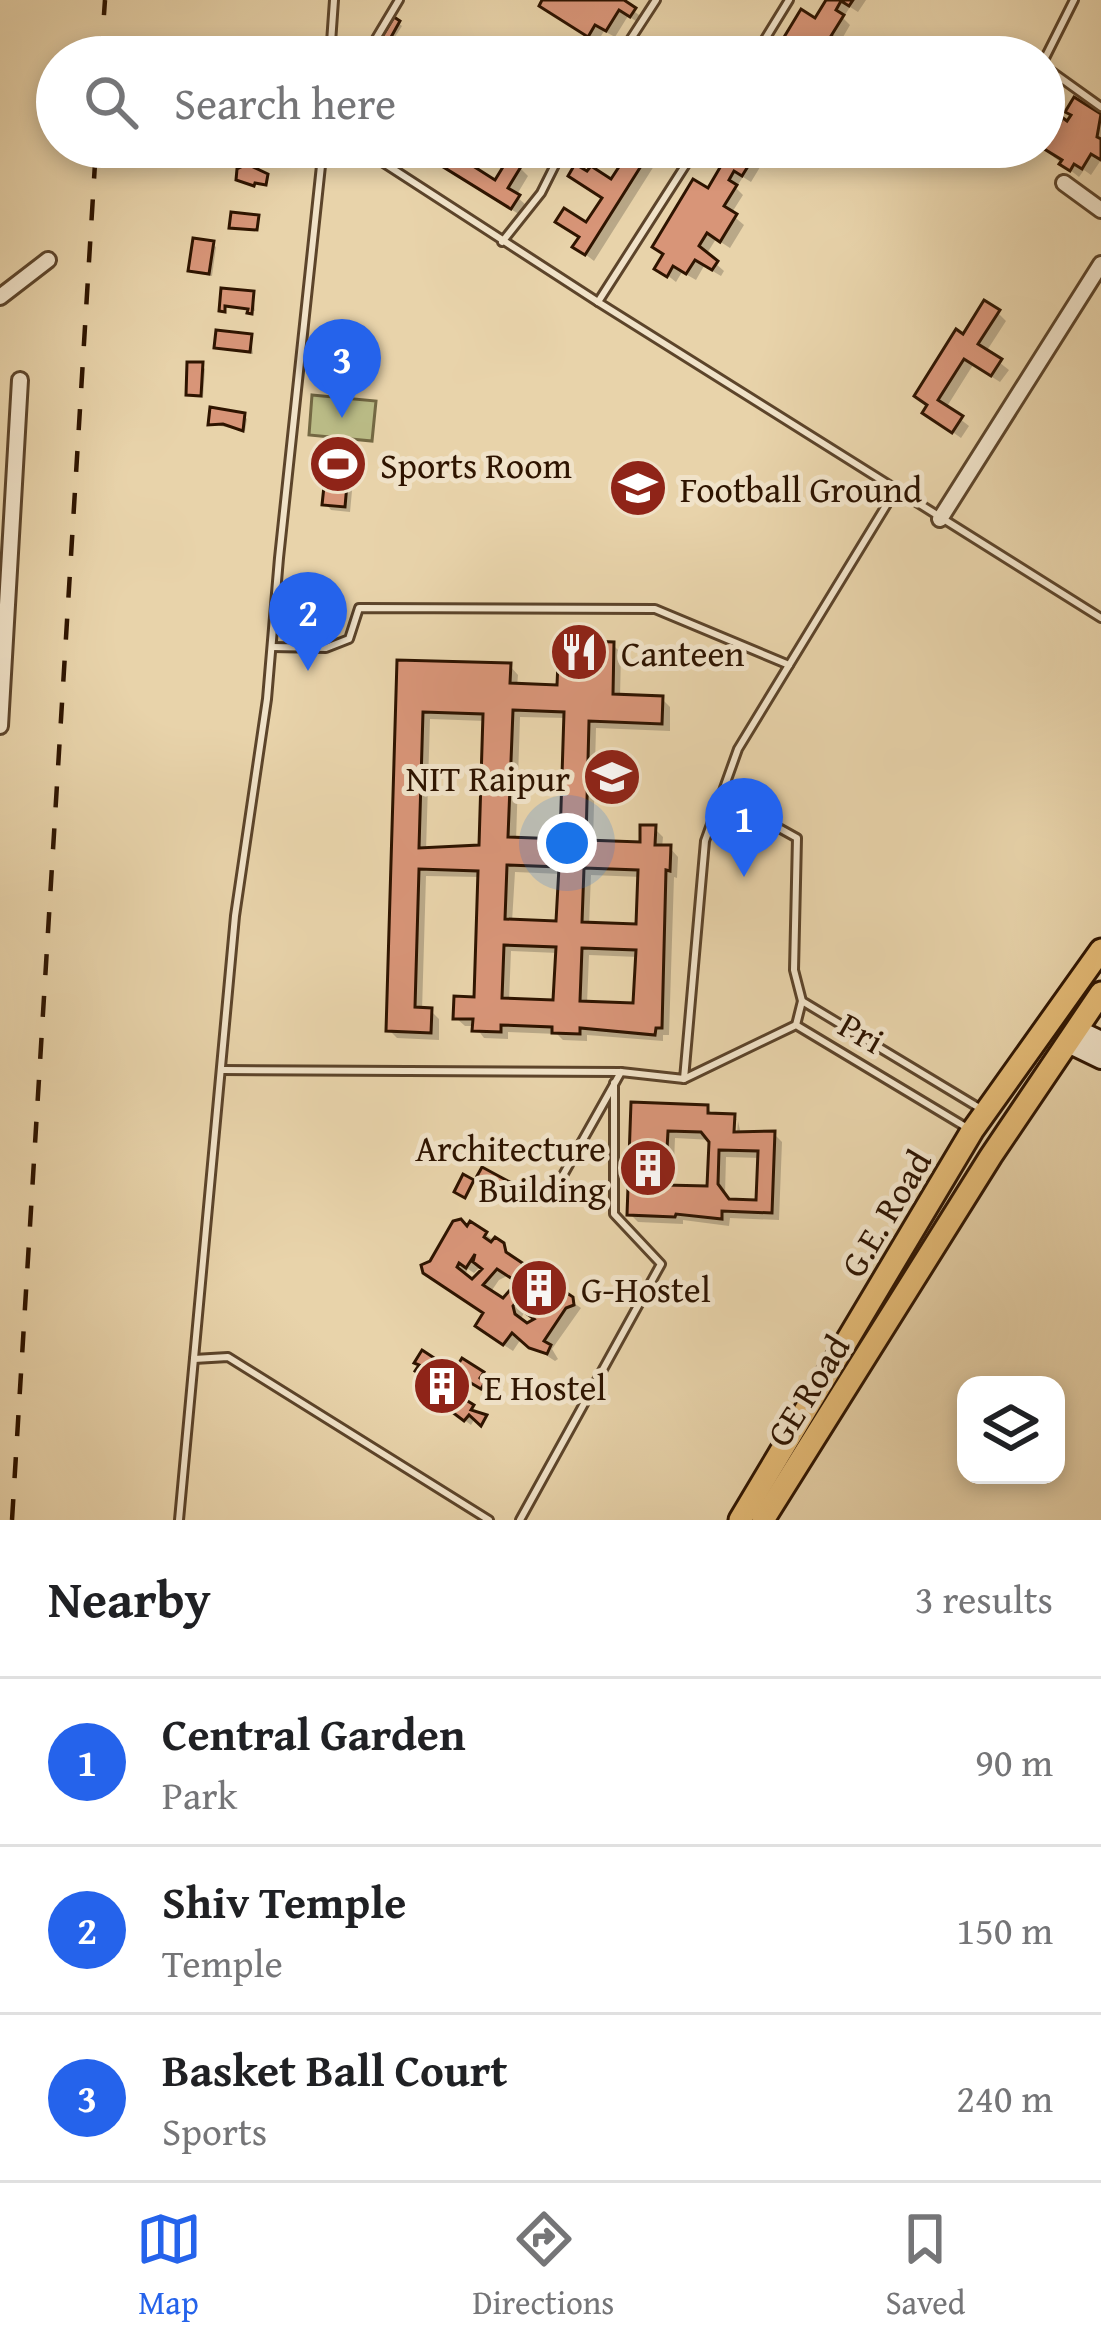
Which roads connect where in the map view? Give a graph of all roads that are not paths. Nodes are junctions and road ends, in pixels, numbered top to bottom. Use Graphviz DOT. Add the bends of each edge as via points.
graph roads {
  1 [pos="334,0"];
  2 [pos="399,0"];
  3 [pos="656,0"];
  4 [pos="789,0"];
  5 [pos="1074,0"];
  6 [pos="331,36"];
  7 [pos="378,36"];
  8 [pos="633,36"];
  9 [pos="767,36"];
  10 [pos="1057,36"];
  11 [pos="1065,79"];
  12 [pos="1101,107"];
  13 [pos="321,168"];
  14 [pos="391,168"];
  15 [pos="554,168"];
  16 [pos="684,168"];
  17 [pos="1064,183"];
  18 [pos="1101,210"];
  19 [pos="502,242"];
  20 [pos="48,260"];
  21 [pos="1101,264"];
  22 [pos="0,297"];
  23 [pos="598,302"];
  24 [pos="20,380"];
  25 [pos="895,491"];
  26 [pos="940,519"];
  27 [pos="4,577"];
  28 [pos="1101,618"];
  29 [pos="272,646"];
  30 [pos="789,665"];
  31 [pos="0,726"];
  32 [pos="717,807"];
  33 [pos="1101,950"];
  34 [pos="1101,993"];
  35 [pos="802,1001"];
  36 [pos="1051,1023"];
  37 [pos="796,1025"];
  38 [pos="1072,1036"];
  39 [pos="1101,1041"];
  40 [pos="1101,1059"];
  41 [pos="221,1070"];
  42 [pos="621,1072"];
  43 [pos="684,1079"];
  44 [pos="614,1083"];
  45 [pos="986,1112"];
  46 [pos="1009,1130"];
  47 [pos="972,1131"];
  48 [pos="995,1150"];
  49 [pos="553,1193"];
  50 [pos="194,1359"];
  51 [pos="179,1520"];
  52 [pos="489,1520"];
  53 [pos="520,1520"];
  54 [pos="740,1520"];
  55 [pos="763,1520"];
  1 -- 6 [label="lane"];
  2 -- 7 [label="lane"];
  3 -- 8 [label="lane"];
  4 -- 9 [label="lane"];
  5 -- 10 [label="lane"];
  11 -- 12 [label="lane"];
  13 -- 29 [label="lane"];
  14 -- 19 [label="lane"];
  15 -- 19 [label="lane"];
  16 -- 23 [label="lane"];
  17 -- 18 [label="street"];
  19 -- 23 [label="lane"];
  20 -- 22 [label="street"];
  21 -- 26 [label="street"];
  23 -- 25 [label="lane"];
  24 -- 27 [label="street"];
  25 -- 26 [label="lane"];
  25 -- 30 [label="lane"];
  26 -- 28 [label="lane"];
  27 -- 31 [label="street"];
  29 -- 30 [label="lane" via="326,648 349,638 359,608 655,609"];
  29 -- 41 [label="lane"];
  30 -- 32 [label="lane" via="738,749"];
  32 -- 35 [label="lane" via="796,838 794,970"];
  32 -- 43 [label="lane" via="705,842"];
  33 -- 36 [label="main road, G.E. Road"];
  34 -- 38 [label="main road, GE Road"];
  35 -- 37 [label="lane"];
  35 -- 45 [label="lane"];
  36 -- 38 [label="main road"];
  36 -- 45 [label="main road, G.E. Road"];
  37 -- 43 [label="lane, Pri"];
  37 -- 47 [label="lane, Pri"];
  38 -- 39 [label="main road"];
  38 -- 40 [label="main road"];
  38 -- 46 [label="main road, GE Road"];
  41 -- 42 [label="lane"];
  41 -- 50 [label="lane"];
  42 -- 43 [label="lane"];
  42 -- 44 [label="lane"];
  44 -- 49 [label="lane"];
  44 -- 53 [label="lane" via="614,1214 661,1264"];
  45 -- 46 [label="main road"];
  45 -- 47 [label="main road, G.E. Road"];
  46 -- 48 [label="main road, GE Road"];
  47 -- 48 [label="main road"];
  47 -- 54 [label="main road, G.E. Road"];
  48 -- 55 [label="main road, GE Road"];
  50 -- 51 [label="lane"];
  50 -- 52 [label="lane" via="228,1357"];
}
